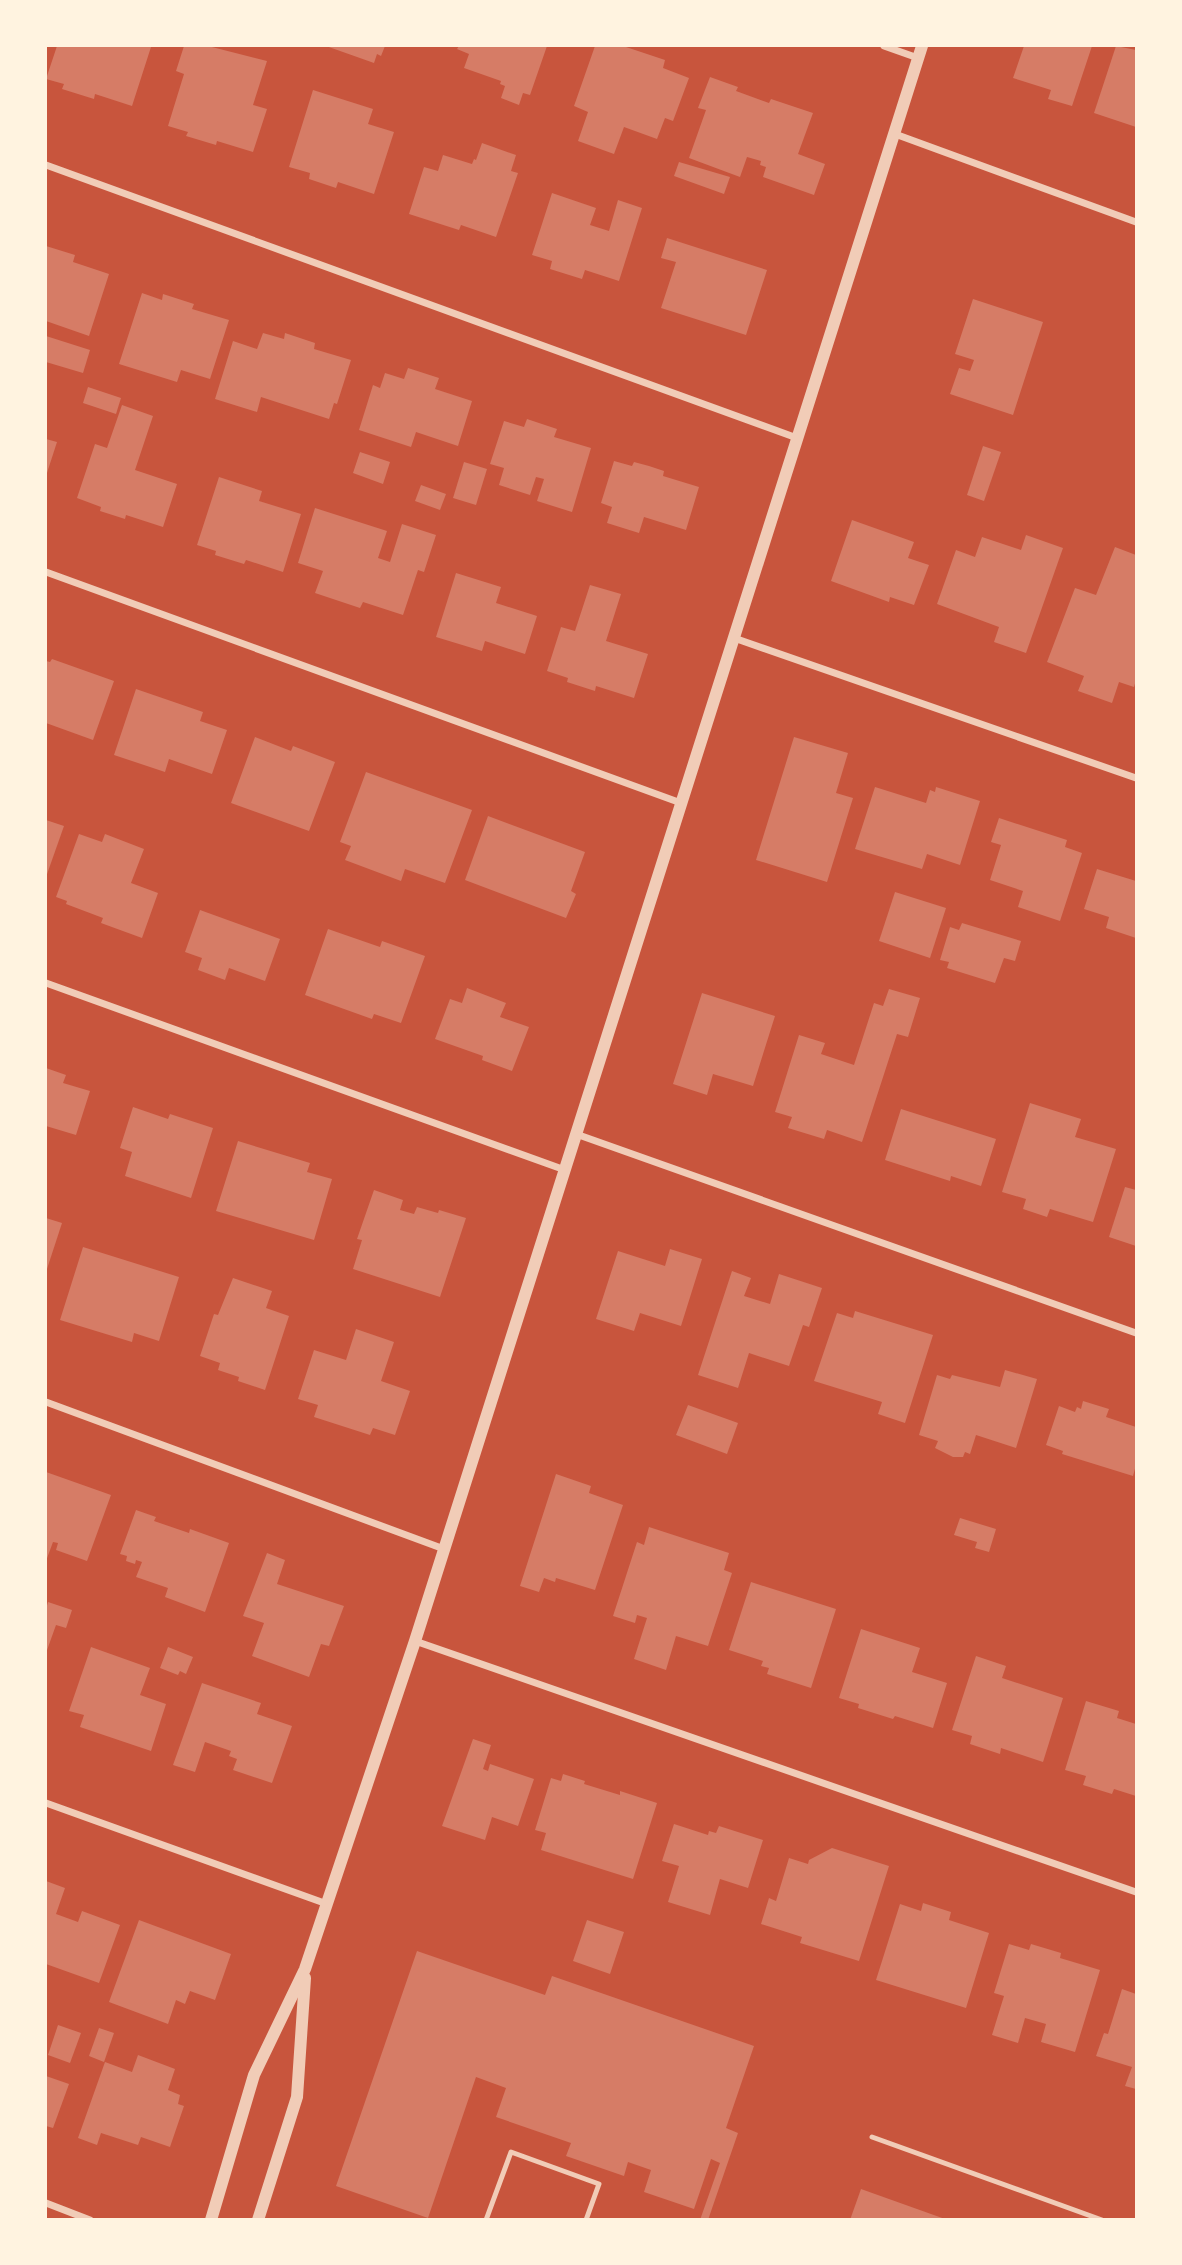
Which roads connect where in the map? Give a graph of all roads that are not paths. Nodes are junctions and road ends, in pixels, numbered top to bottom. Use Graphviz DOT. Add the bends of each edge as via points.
graph roads {
  1 [pos="884,46"];
  2 [pos="920,52"];
  3 [pos="895,134"];
  4 [pos="46,165"];
  5 [pos="1136,222"];
  6 [pos="797,438"];
  7 [pos="46,572"];
  8 [pos="734,638"];
  9 [pos="1136,778"];
  10 [pos="681,803"];
  11 [pos="46,983"];
  12 [pos="576,1134"];
  13 [pos="565,1170"];
  14 [pos="1136,1333"];
  15 [pos="46,1402"];
  16 [pos="444,1549"];
  17 [pos="415,1641"];
  18 [pos="46,1803"];
  19 [pos="1136,1892"];
  20 [pos="327,1904"];
  21 [pos="305,1969"];
  22 [pos="872,2137"];
  23 [pos="46,2203"];
  24 [pos="90,2220"];
  25 [pos="211,2220"];
  26 [pos="258,2220"];
  27 [pos="486,2220"];
  28 [pos="586,2220"];
  29 [pos="1102,2220"];
  1 -- 2 [label="street"];
  2 -- 3 [label="street"];
  3 -- 5 [label="street"];
  3 -- 6 [label="street"];
  4 -- 6 [label="street"];
  6 -- 8 [label="street"];
  7 -- 10 [label="street"];
  8 -- 9 [label="street"];
  8 -- 10 [label="street"];
  10 -- 12 [label="street"];
  11 -- 13 [label="street"];
  12 -- 13 [label="street"];
  12 -- 14 [label="street"];
  13 -- 16 [label="street"];
  15 -- 16 [label="street"];
  16 -- 17 [label="street"];
  17 -- 19 [label="street"];
  17 -- 20 [label="street"];
  18 -- 20 [label="street"];
  20 -- 21 [label="street"];
  21 -- 25 [label="street" via="254,2076"];
  21 -- 26 [label="street" via="297,2097"];
  22 -- 29 [label="lane"];
  23 -- 24 [label="street"];
  27 -- 28 [label="lane" via="511,2152 599,2184"];
}
